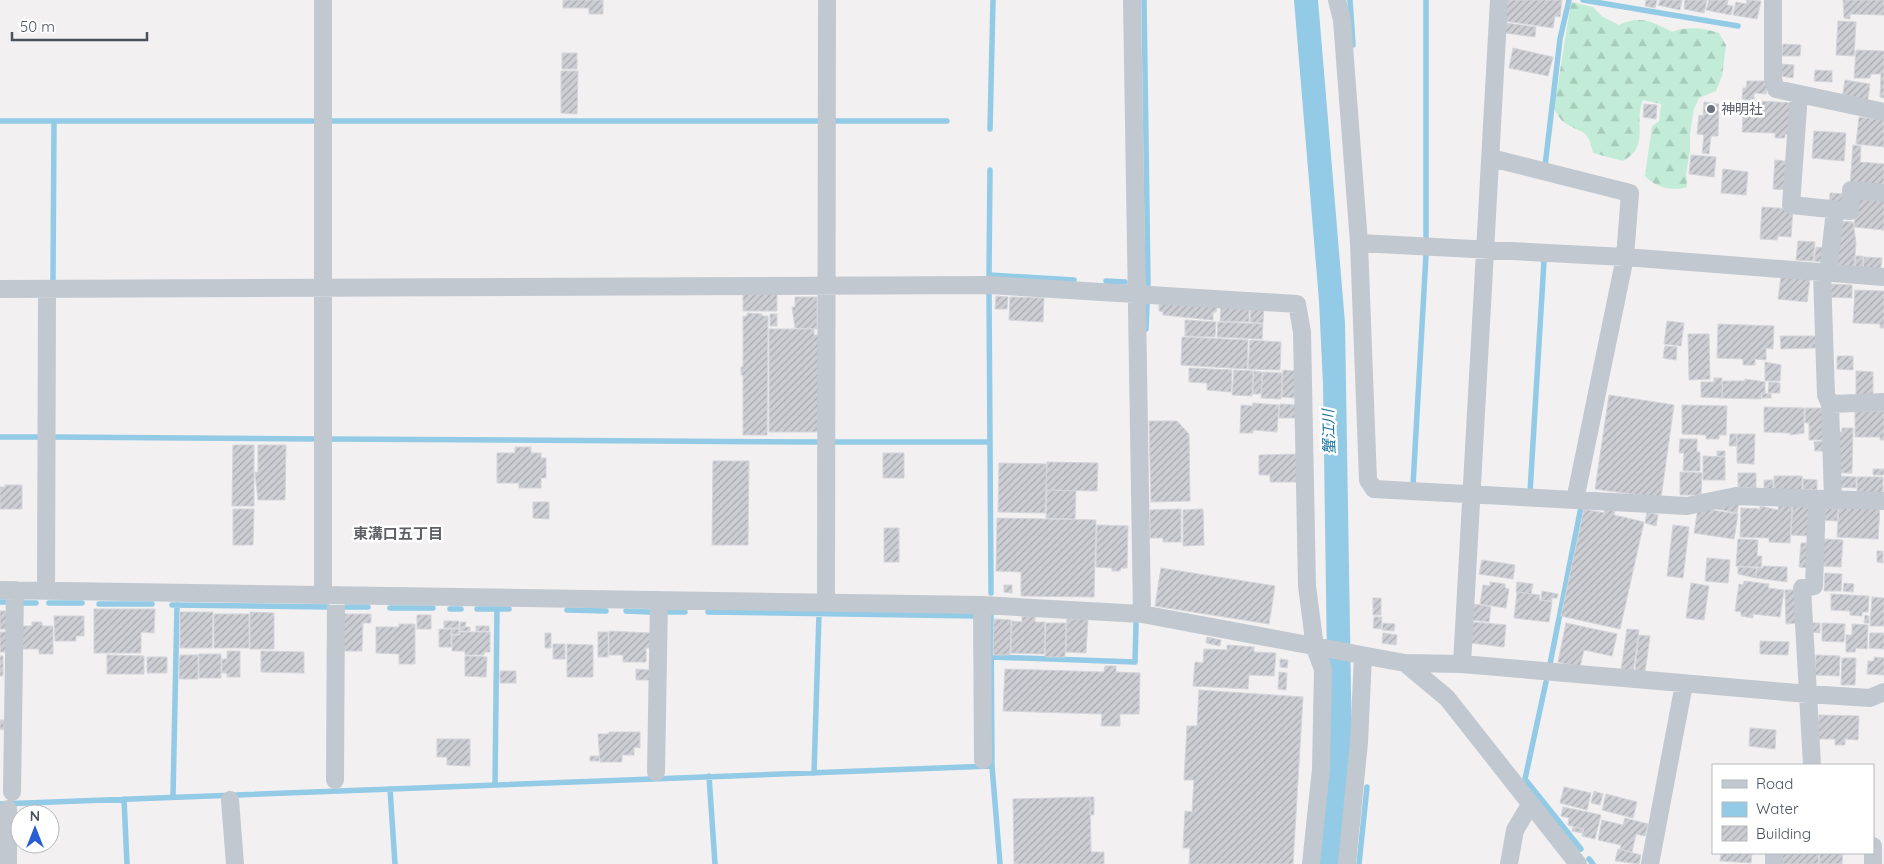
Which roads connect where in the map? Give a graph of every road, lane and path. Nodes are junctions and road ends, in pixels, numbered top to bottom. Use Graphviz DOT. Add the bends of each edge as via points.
graph roads {
  1 [pos="323,0"];
  2 [pos="827,0"];
  3 [pos="1132,0"];
  4 [pos="1337,0"];
  5 [pos="1499,0"];
  6 [pos="1773,0"];
  7 [pos="1799,94"];
  8 [pos="1884,112"];
  9 [pos="1491,158"];
  10 [pos="1884,193"];
  11 [pos="1835,210"];
  12 [pos="1359,243"];
  13 [pos="1486,249"];
  14 [pos="1625,257"];
  15 [pos="1825,273"];
  16 [pos="1884,277"];
  17 [pos="827,286"];
  18 [pos="322,287"];
  19 [pos="0,289"];
  20 [pos="47,289"];
  21 [pos="1136,294"];
  22 [pos="1884,402"];
  23 [pos="1830,404"];
  24 [pos="1472,494"];
  25 [pos="1825,499"];
  26 [pos="1575,500"];
  27 [pos="1884,501"];
  28 [pos="8,590"];
  29 [pos="46,591"];
  30 [pos="329,595"];
  31 [pos="658,600"];
  32 [pos="826,602"];
  33 [pos="982,605"];
  34 [pos="1142,614"];
  35 [pos="1319,648"];
  36 [pos="1359,655"];
  37 [pos="1405,663"];
  38 [pos="1462,664"];
  39 [pos="1684,684"];
  40 [pos="1884,692"];
  41 [pos="1808,694"];
  42 [pos="983,760"];
  43 [pos="1812,764"];
  44 [pos="656,772"];
  45 [pos="335,780"];
  46 [pos="230,800"];
  47 [pos="1530,805"];
  48 [pos="8,864"];
  49 [pos="235,864"];
  50 [pos="1311,864"];
  51 [pos="1347,864"];
  52 [pos="1509,864"];
  53 [pos="1578,864"];
  54 [pos="1650,864"];
  1 -- 18 [label="street"];
  2 -- 17 [label="street"];
  3 -- 21 [label="street"];
  4 -- 12 [label="street" via="1342,20"];
  5 -- 9 [label="street"];
  6 -- 7 [label="street" via="1773,79 1776,89"];
  7 -- 8 [label="street"];
  7 -- 11 [label="street" via="1792,205"];
  9 -- 13 [label="street"];
  9 -- 14 [label="street" via="1630,192"];
  10 -- 11 [label="street" via="1851,190 1850,211"];
  11 -- 15 [label="street"];
  12 -- 13 [label="street"];
  12 -- 24 [label="street" via="1368,480 1374,489"];
  13 -- 14 [label="street"];
  13 -- 24 [label="street"];
  14 -- 15 [label="street"];
  14 -- 26 [label="street"];
  15 -- 16 [label="street"];
  15 -- 23 [label="street" via="1826,395"];
  17 -- 18 [label="street"];
  17 -- 21 [label="street" via="989,285"];
  17 -- 32 [label="street"];
  18 -- 20 [label="street"];
  18 -- 30 [label="street"];
  19 -- 20 [label="street"];
  20 -- 29 [label="street"];
  21 -- 34 [label="street"];
  21 -- 35 [label="street" via="1297,304 1302,332 1307,586"];
  22 -- 23 [label="street"];
  23 -- 25 [label="street"];
  24 -- 26 [label="street"];
  24 -- 38 [label="street"];
  25 -- 26 [label="street" via="1736,496 1687,506"];
  25 -- 27 [label="street"];
  25 -- 41 [label="street" via="1814,586 1802,588"];
  28 -- 29 [label="street"];
  28 -- 48 [label="street"];
  29 -- 30 [label="street"];
  30 -- 31 [label="street"];
  30 -- 45 [label="street"];
  31 -- 32 [label="street"];
  31 -- 44 [label="street"];
  32 -- 33 [label="street"];
  33 -- 34 [label="street"];
  33 -- 42 [label="street"];
  34 -- 35 [label="street"];
  35 -- 36 [label="street"];
  35 -- 50 [label="street" via="1323,669 1321,769"];
  36 -- 37 [label="street"];
  36 -- 51 [label="street" via="1359,742"];
  37 -- 38 [label="street"];
  37 -- 47 [label="street" via="1447,698"];
  38 -- 39 [label="street"];
  39 -- 41 [label="street"];
  39 -- 54 [label="street"];
  40 -- 41 [label="street" via="1870,698"];
  41 -- 43 [label="street"];
  46 -- 49 [label="street"];
  47 -- 52 [label="street" via="1515,830"];
  47 -- 53 [label="street"];
}
